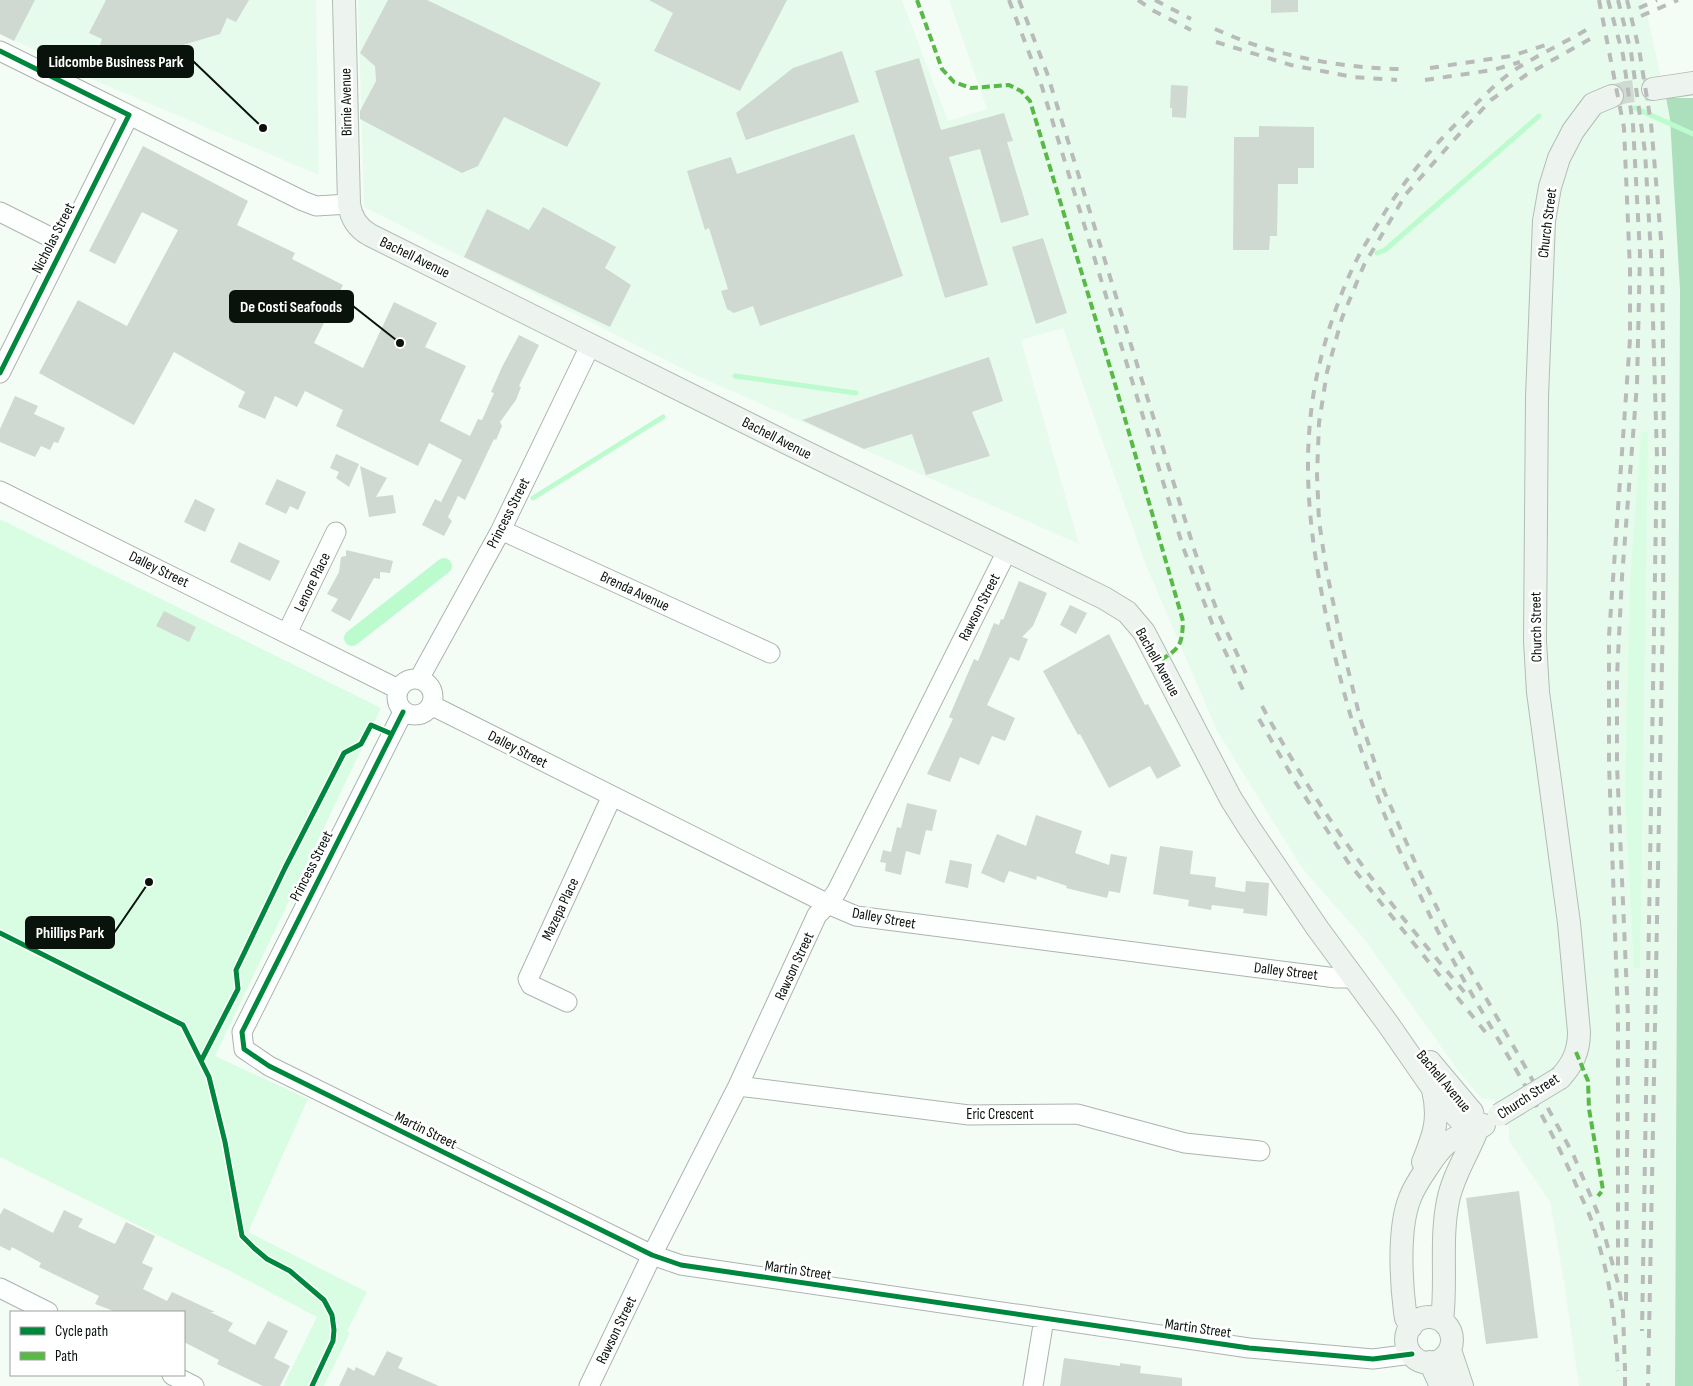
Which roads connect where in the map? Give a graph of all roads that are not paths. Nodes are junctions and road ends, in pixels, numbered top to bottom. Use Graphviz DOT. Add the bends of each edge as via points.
graph roads {
  1 [pos="344,0"];
  2 [pos="0,51"];
  3 [pos="1693,83"];
  4 [pos="1653,89"];
  5 [pos="1612,96"];
  6 [pos="129,115"];
  7 [pos="349,204"];
  8 [pos="0,212"];
  9 [pos="64,244"];
  10 [pos="591,344"];
  11 [pos="0,373"];
  12 [pos="0,490"];
  13 [pos="500,530"];
  14 [pos="336,532"];
  15 [pos="1007,551"];
  16 [pos="287,633"];
  17 [pos="770,653"];
  18 [pos="419,679"];
  19 [pos="398,688"];
  20 [pos="431,705"];
  21 [pos="403,712"];
  22 [pos="612,796"];
  23 [pos="828,904"];
  24 [pos="1353,978"];
  25 [pos="567,1002"];
  26 [pos="1388,1024"];
  27 [pos="242,1032"];
  28 [pos="738,1086"];
  29 [pos="1433,1090"];
  30 [pos="1478,1130"];
  31 [pos="1260,1151"];
  32 [pos="1410,1197"];
  33 [pos="652,1255"];
  34 [pos="0,1288"];
  35 [pos="46,1311"];
  36 [pos="1044,1319"];
  37 [pos="1442,1321"];
  38 [pos="1411,1326"];
  39 [pos="1450,1350"];
  40 [pos="1421,1358"];
  41 [pos="174,1376"];
  42 [pos="194,1386"];
  43 [pos="589,1386"];
  44 [pos="1033,1386"];
  45 [pos="1441,1386"];
  46 [pos="1462,1386"];
  1 -- 7 [label="main road, Birnie Avenue"];
  2 -- 6 [label="street"];
  3 -- 4 [label="main road"];
  5 -- 30 [label="main road, Church Street, bridge" via="1593,104 1573,131 1550,186 1544,221 1537,397 1535,641 1538,692 1570,931 1579,1044 1576,1055 1560,1078"];
  6 -- 7 [label="street" via="303,201 316,206"];
  6 -- 9 [label="street, Nicholas Street"];
  7 -- 10 [label="main road, Bachell Avenue" via="353,220 365,232"];
  8 -- 9 [label="street"];
  9 -- 11 [label="street, Nicholas Street"];
  10 -- 13 [label="street, Princess Street"];
  10 -- 15 [label="main road, Bachell Avenue"];
  12 -- 16 [label="street, Dalley Street"];
  13 -- 17 [label="street, Brenda Avenue"];
  13 -- 18 [label="street, Princess Street"];
  14 -- 16 [label="street, Lenore Place"];
  15 -- 23 [label="street, Rawson Street"];
  15 -- 24 [label="main road, Bachell Avenue" via="1116,604 1136,622 1231,799"];
  16 -- 19 [label="street, Dalley Street"];
  18 -- 19 [label="street" via="407,680"];
  18 -- 20 [label="street" via="432,690"];
  19 -- 21 [label="street" via="396,701"];
  20 -- 21 [label="street" via="418,715"];
  20 -- 22 [label="street, Dalley Street"];
  21 -- 27 [label="street, Princess Street"];
  22 -- 23 [label="street, Dalley Street"];
  22 -- 25 [label="street, Mazepa Place" via="528,979 531,985"];
  23 -- 24 [label="street, Dalley Street" via="856,916"];
  23 -- 28 [label="street, Rawson Street" via="817,914"];
  24 -- 26 [label="main road, Bachell Avenue"];
  26 -- 29 [label="main road, Bachell Avenue"];
  26 -- 30 [label="main road, Bachell Avenue" via="1426,1058 1472,1112"];
  27 -- 33 [label="street, Martin Street" via="244,1049 269,1066"];
  28 -- 31 [label="street, Eric Crescent" via="969,1115 1077,1114 1184,1143"];
  28 -- 33 [label="street, Rawson Street"];
  29 -- 30 [label="main road, Bachell Avenue" via="1461,1121"];
  29 -- 32 [label="main road" via="1437,1111 1435,1130"];
  30 -- 32 [label="main road, Church Street" via="1461,1134 1442,1147"];
  30 -- 37 [label="main road" via="1453,1180 1447,1204"];
  32 -- 38 [label="main road, Church Street" via="1402,1242 1404,1307"];
  33 -- 36 [label="street, Martin Street" via="681,1265"];
  33 -- 43 [label="street, Rawson Street"];
  34 -- 35 [label="street"];
  36 -- 40 [label="street, Martin Street" via="1249,1348 1373,1359"];
  36 -- 44 [label="street"];
  37 -- 38 [label="main road" via="1425,1317"];
  37 -- 39 [label="main road" via="1452,1338"];
  38 -- 40 [label="main road" via="1407,1340"];
  39 -- 40 [label="main road" via="1443,1358"];
  39 -- 46 [label="main road"];
  40 -- 45 [label="main road"];
  41 -- 42 [label="street"];
}
